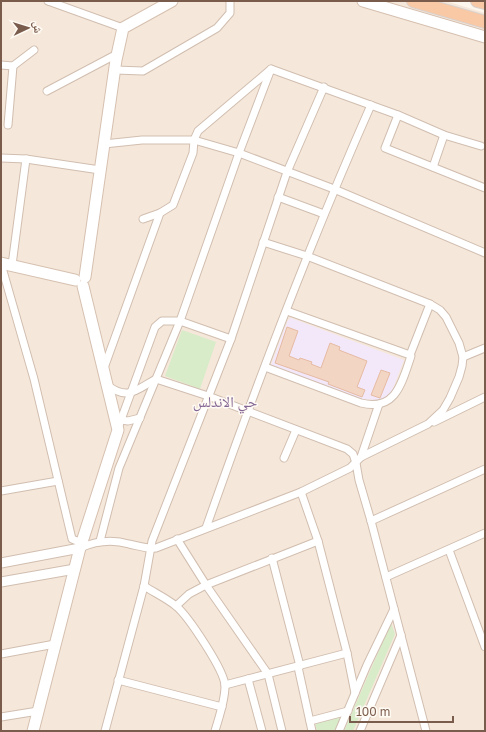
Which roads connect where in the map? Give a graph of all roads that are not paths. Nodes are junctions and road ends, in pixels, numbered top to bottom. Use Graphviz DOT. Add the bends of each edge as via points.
graph roads {
  1 [pos="48,1"];
  2 [pos="172,1"];
  3 [pos="230,1"];
  4 [pos="363,1"];
  5 [pos="413,1"];
  6 [pos="477,1"];
  7 [pos="485,3"];
  8 [pos="485,22"];
  9 [pos="123,28"];
  10 [pos="485,37"];
  11 [pos="34,50"];
  12 [pos="117,54"];
  13 [pos="1,65"];
  14 [pos="13,66"];
  15 [pos="271,69"];
  16 [pos="115,70"];
  17 [pos="324,87"];
  18 [pos="47,91"];
  19 [pos="371,105"];
  20 [pos="398,115"];
  21 [pos="8,125"];
  22 [pos="444,135"];
  23 [pos="194,140"];
  24 [pos="104,144"];
  25 [pos="481,146"];
  26 [pos="239,153"];
  27 [pos="1,158"];
  28 [pos="26,159"];
  29 [pos="433,167"];
  30 [pos="100,170"];
  31 [pos="287,172"];
  32 [pos="485,188"];
  33 [pos="334,189"];
  34 [pos="278,197"];
  35 [pos="160,213"];
  36 [pos="324,214"];
  37 [pos="143,219"];
  38 [pos="263,242"];
  39 [pos="485,254"];
  40 [pos="307,256"];
  41 [pos="1,264"];
  42 [pos="12,265"];
  43 [pos="81,281"];
  44 [pos="430,304"];
  45 [pos="287,311"];
  46 [pos="180,321"];
  47 [pos="231,338"];
  48 [pos="485,348"];
  49 [pos="410,355"];
  50 [pos="462,357"];
  51 [pos="265,367"];
  52 [pos="103,370"];
  53 [pos="156,379"];
  54 [pos="107,385"];
  55 [pos="132,392"];
  56 [pos="208,396"];
  57 [pos="485,396"];
  58 [pos="379,404"];
  59 [pos="247,412"];
  60 [pos="140,418"];
  61 [pos="428,424"];
  62 [pos="119,425"];
  63 [pos="296,430"];
  64 [pos="284,458"];
  65 [pos="358,460"];
  66 [pos="485,469"];
  67 [pos="58,481"];
  68 [pos="1,491"];
  69 [pos="301,492"];
  70 [pos="371,521"];
  71 [pos="206,528"];
  72 [pos="485,533"];
  73 [pos="177,539"];
  74 [pos="100,541"];
  75 [pos="318,541"];
  76 [pos="81,546"];
  77 [pos="150,549"];
  78 [pos="448,550"];
  79 [pos="272,558"];
  80 [pos="1,563"];
  81 [pos="75,569"];
  82 [pos="386,577"];
  83 [pos="1,582"];
  84 [pos="206,585"];
  85 [pos="144,586"];
  86 [pos="176,606"];
  87 [pos="394,609"];
  88 [pos="401,635"];
  89 [pos="56,644"];
  90 [pos="485,647"];
  91 [pos="347,653"];
  92 [pos="1,654"];
  93 [pos="299,666"];
  94 [pos="268,674"];
  95 [pos="248,679"];
  96 [pos="118,680"];
  97 [pos="225,685"];
  98 [pos="355,694"];
  99 [pos="222,707"];
  100 [pos="38,711"];
  101 [pos="348,711"];
  102 [pos="1,717"];
  103 [pos="310,721"];
  104 [pos="364,722"];
  105 [pos="105,730"];
  106 [pos="33,731"];
  107 [pos="113,731"];
  108 [pos="216,731"];
  109 [pos="262,731"];
  110 [pos="282,731"];
  111 [pos="312,731"];
  112 [pos="339,731"];
  113 [pos="360,731"];
  114 [pos="366,731"];
  115 [pos="426,731"];
  1 -- 9 [label="street"];
  2 -- 9 [label="main road"];
  3 -- 16 [label="street" via="230,13 218,28 142,71"];
  4 -- 10 [label="main road"];
  5 -- 8 [label="highway"];
  6 -- 7 [label="highway"];
  9 -- 12 [label="main road"];
  11 -- 14 [label="street"];
  12 -- 16 [label="main road"];
  12 -- 18 [label="street"];
  13 -- 14 [label="street"];
  14 -- 21 [label="street"];
  15 -- 17 [label="street"];
  15 -- 23 [label="street" via="198,131"];
  15 -- 26 [label="street"];
  16 -- 24 [label="main road"];
  17 -- 19 [label="street"];
  17 -- 31 [label="street"];
  19 -- 20 [label="street"];
  19 -- 33 [label="street"];
  20 -- 22 [label="street"];
  20 -- 29 [label="street" via="385,148"];
  22 -- 25 [label="street"];
  22 -- 29 [label="street"];
  23 -- 24 [label="street" via="142,140"];
  23 -- 26 [label="street"];
  23 -- 35 [label="street" via="193,153 173,206"];
  24 -- 30 [label="main road"];
  26 -- 31 [label="street"];
  26 -- 46 [label="street"];
  27 -- 28 [label="street"];
  28 -- 30 [label="street"];
  28 -- 42 [label="street"];
  29 -- 32 [label="street"];
  30 -- 43 [label="main road"];
  31 -- 33 [label="street"];
  31 -- 34 [label="street"];
  33 -- 36 [label="street"];
  33 -- 39 [label="street"];
  34 -- 36 [label="street"];
  34 -- 38 [label="street"];
  35 -- 37 [label="street"];
  35 -- 52 [label="street"];
  36 -- 40 [label="street"];
  38 -- 40 [label="street"];
  38 -- 47 [label="street"];
  40 -- 44 [label="street"];
  40 -- 45 [label="street"];
  41 -- 42 [label="main road"];
  41 -- 67 [label="street" via="34,379"];
  42 -- 43 [label="main road"];
  43 -- 52 [label="main road"];
  44 -- 49 [label="street"];
  44 -- 50 [label="street" via="446,317 459,343"];
  45 -- 49 [label="street"];
  45 -- 51 [label="street"];
  46 -- 47 [label="street"];
  46 -- 53 [label="street"];
  46 -- 55 [label="street" via="162,321 155,326"];
  47 -- 56 [label="street"];
  48 -- 50 [label="street"];
  49 -- 58 [label="street" via="412,356 397,393"];
  50 -- 61 [label="street" via="459,377 450,398 443,410"];
  51 -- 58 [label="street" via="361,403"];
  51 -- 59 [label="street"];
  52 -- 54 [label="main road"];
  53 -- 55 [label="street"];
  53 -- 56 [label="street"];
  53 -- 60 [label="street"];
  54 -- 55 [label="street" via="119,392"];
  54 -- 62 [label="main road"];
  55 -- 62 [label="street"];
  56 -- 59 [label="street"];
  56 -- 77 [label="street"];
  57 -- 61 [label="street"];
  58 -- 65 [label="street"];
  59 -- 63 [label="street"];
  59 -- 71 [label="street"];
  60 -- 62 [label="street"];
  60 -- 74 [label="street" via="120,468"];
  61 -- 65 [label="street"];
  62 -- 76 [label="main road"];
  63 -- 64 [label="street"];
  63 -- 65 [label="street" via="347,449"];
  65 -- 69 [label="street" via="345,471"];
  65 -- 70 [label="street" via="359,480"];
  66 -- 70 [label="street"];
  67 -- 68 [label="street"];
  67 -- 76 [label="street" via="72,539"];
  69 -- 71 [label="street"];
  69 -- 75 [label="street"];
  70 -- 82 [label="street"];
  71 -- 73 [label="street"];
  72 -- 78 [label="street"];
  73 -- 77 [label="street"];
  73 -- 84 [label="street"];
  74 -- 76 [label="street"];
  74 -- 77 [label="street" via="114,541"];
  75 -- 79 [label="street"];
  75 -- 91 [label="street"];
  76 -- 80 [label="street"];
  76 -- 81 [label="main road"];
  77 -- 85 [label="street"];
  78 -- 82 [label="street"];
  78 -- 90 [label="street"];
  79 -- 84 [label="street"];
  79 -- 93 [label="street"];
  81 -- 83 [label="street"];
  81 -- 89 [label="main road"];
  82 -- 87 [label="street"];
  84 -- 86 [label="street" via="189,594"];
  84 -- 94 [label="street"];
  85 -- 86 [label="street"];
  85 -- 96 [label="street"];
  86 -- 97 [label="street" via="200,635"];
  87 -- 88 [label="street"];
  87 -- 98 [label="street"];
  88 -- 104 [label="street"];
  88 -- 115 [label="street"];
  89 -- 92 [label="street"];
  89 -- 100 [label="main road"];
  91 -- 93 [label="street"];
  91 -- 98 [label="street"];
  93 -- 94 [label="street"];
  93 -- 103 [label="street"];
  94 -- 95 [label="street"];
  94 -- 110 [label="street"];
  95 -- 97 [label="street"];
  95 -- 109 [label="street"];
  96 -- 99 [label="street"];
  96 -- 105 [label="street"];
  97 -- 99 [label="street"];
  98 -- 101 [label="street"];
  99 -- 108 [label="street"];
  100 -- 102 [label="street"];
  100 -- 106 [label="main road"];
  101 -- 103 [label="street"];
  101 -- 112 [label="street"];
  103 -- 111 [label="street"];
  104 -- 113 [label="street"];
  104 -- 114 [label="street"];
  105 -- 107 [label="street"];
}
